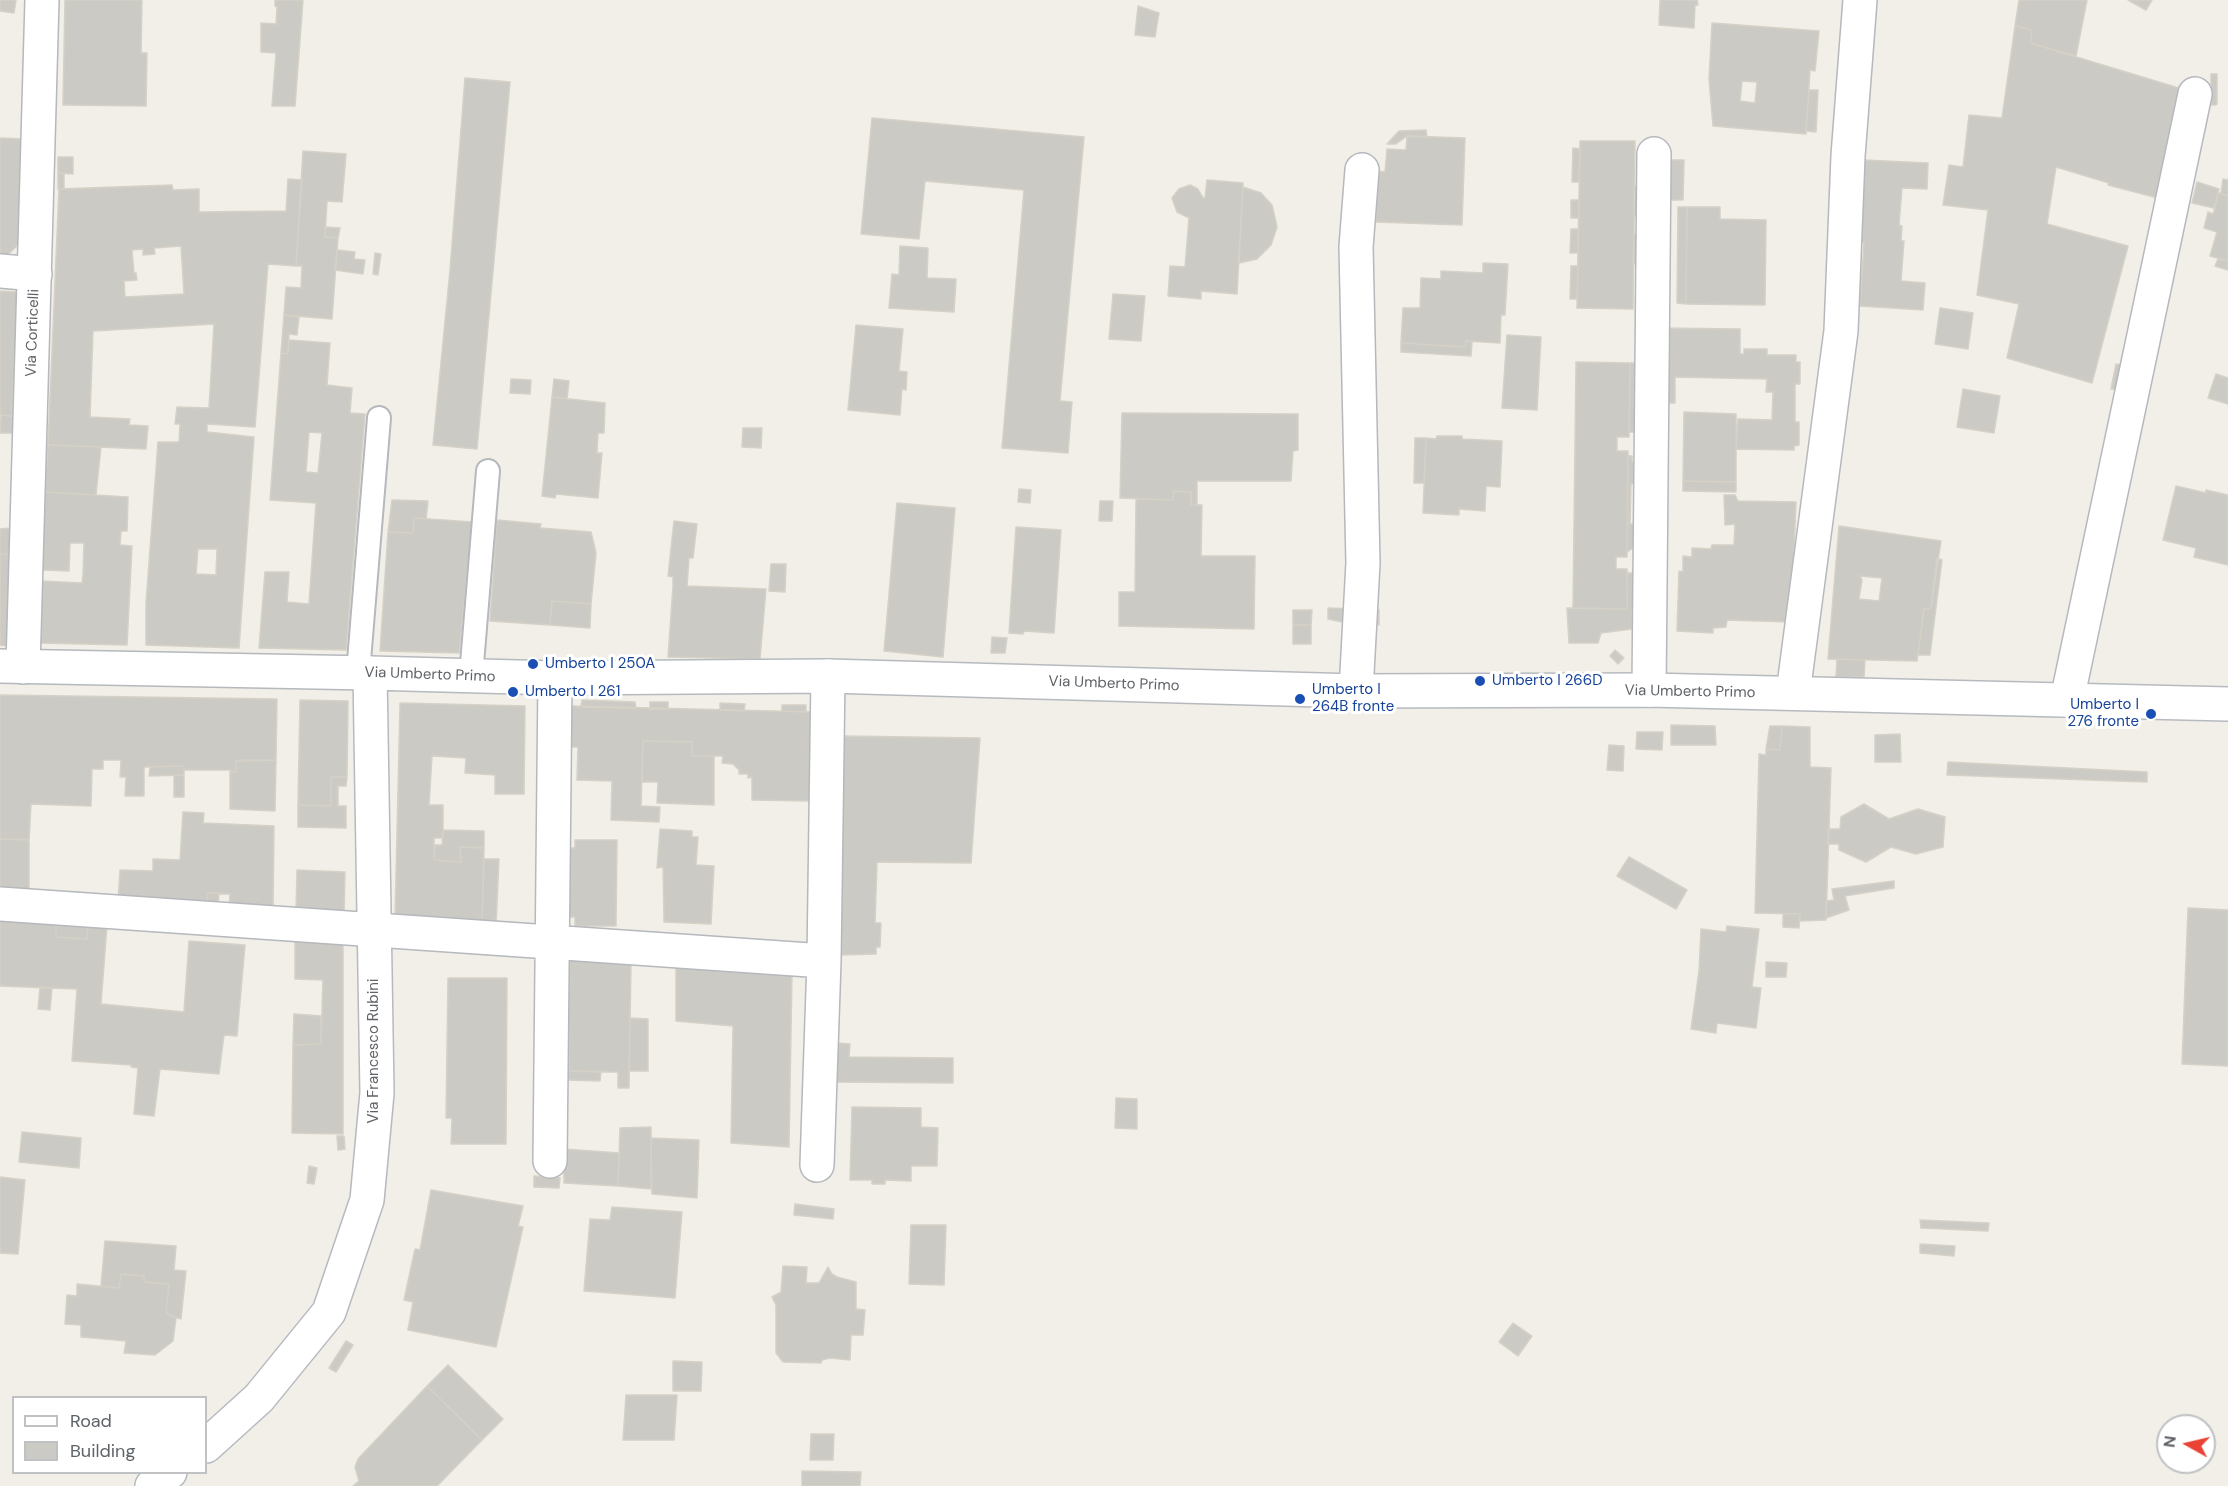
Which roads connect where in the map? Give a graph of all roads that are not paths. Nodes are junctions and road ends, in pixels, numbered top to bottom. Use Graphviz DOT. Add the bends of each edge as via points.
graph roads {
  1 [pos="42,0"];
  2 [pos="1860,0"];
  3 [pos="2195,93"];
  4 [pos="1654,154"];
  5 [pos="1362,170"];
  6 [pos="0,272"];
  7 [pos="35,274"];
  8 [pos="379,418"];
  9 [pos="488,471"];
  10 [pos="11,666"];
  11 [pos="364,673"];
  12 [pos="471,676"];
  13 [pos="828,676"];
  14 [pos="555,678"];
  15 [pos="1649,690"];
  16 [pos="1356,691"];
  17 [pos="1793,693"];
  18 [pos="2067,700"];
  19 [pos="2228,704"];
  20 [pos="0,904"];
  21 [pos="373,930"];
  22 [pos="552,940"];
  23 [pos="824,961"];
  24 [pos="550,1161"];
  25 [pos="817,1165"];
  26 [pos="207,1445"];
  27 [pos="169,1474"];
  28 [pos="153,1486"];
  1 -- 7 [label="street, Via Corticelli"];
  2 -- 17 [label="street" via="1848,156 1841,331"];
  3 -- 18 [label="street"];
  4 -- 15 [label="street"];
  5 -- 16 [label="street" via="1356,247 1364,563"];
  6 -- 7 [label="street"];
  7 -- 10 [label="street, Via Corticelli"];
  8 -- 11 [label="lane"];
  9 -- 12 [label="lane"];
  10 -- 11 [label="street, Via Umberto Primo"];
  11 -- 12 [label="street, Via Umberto Primo"];
  11 -- 21 [label="street, Via Francesco Rubini"];
  12 -- 14 [label="street, Via Umberto Primo"];
  13 -- 14 [label="street, Via Umberto Primo"];
  13 -- 16 [label="street, Via Umberto Primo"];
  13 -- 23 [label="street"];
  14 -- 22 [label="street"];
  15 -- 16 [label="street, Via Umberto Primo"];
  15 -- 17 [label="street, Via Umberto Primo"];
  17 -- 18 [label="street, Via Umberto Primo"];
  18 -- 19 [label="street, Via Umberto Primo"];
  20 -- 21 [label="street"];
  21 -- 22 [label="street"];
  21 -- 26 [label="street, Via Francesco Rubini" via="377,1093 367,1200 329,1312 259,1398"];
  22 -- 23 [label="street"];
  22 -- 24 [label="street"];
  23 -- 25 [label="street"];
  27 -- 28 [label="street"];
}
